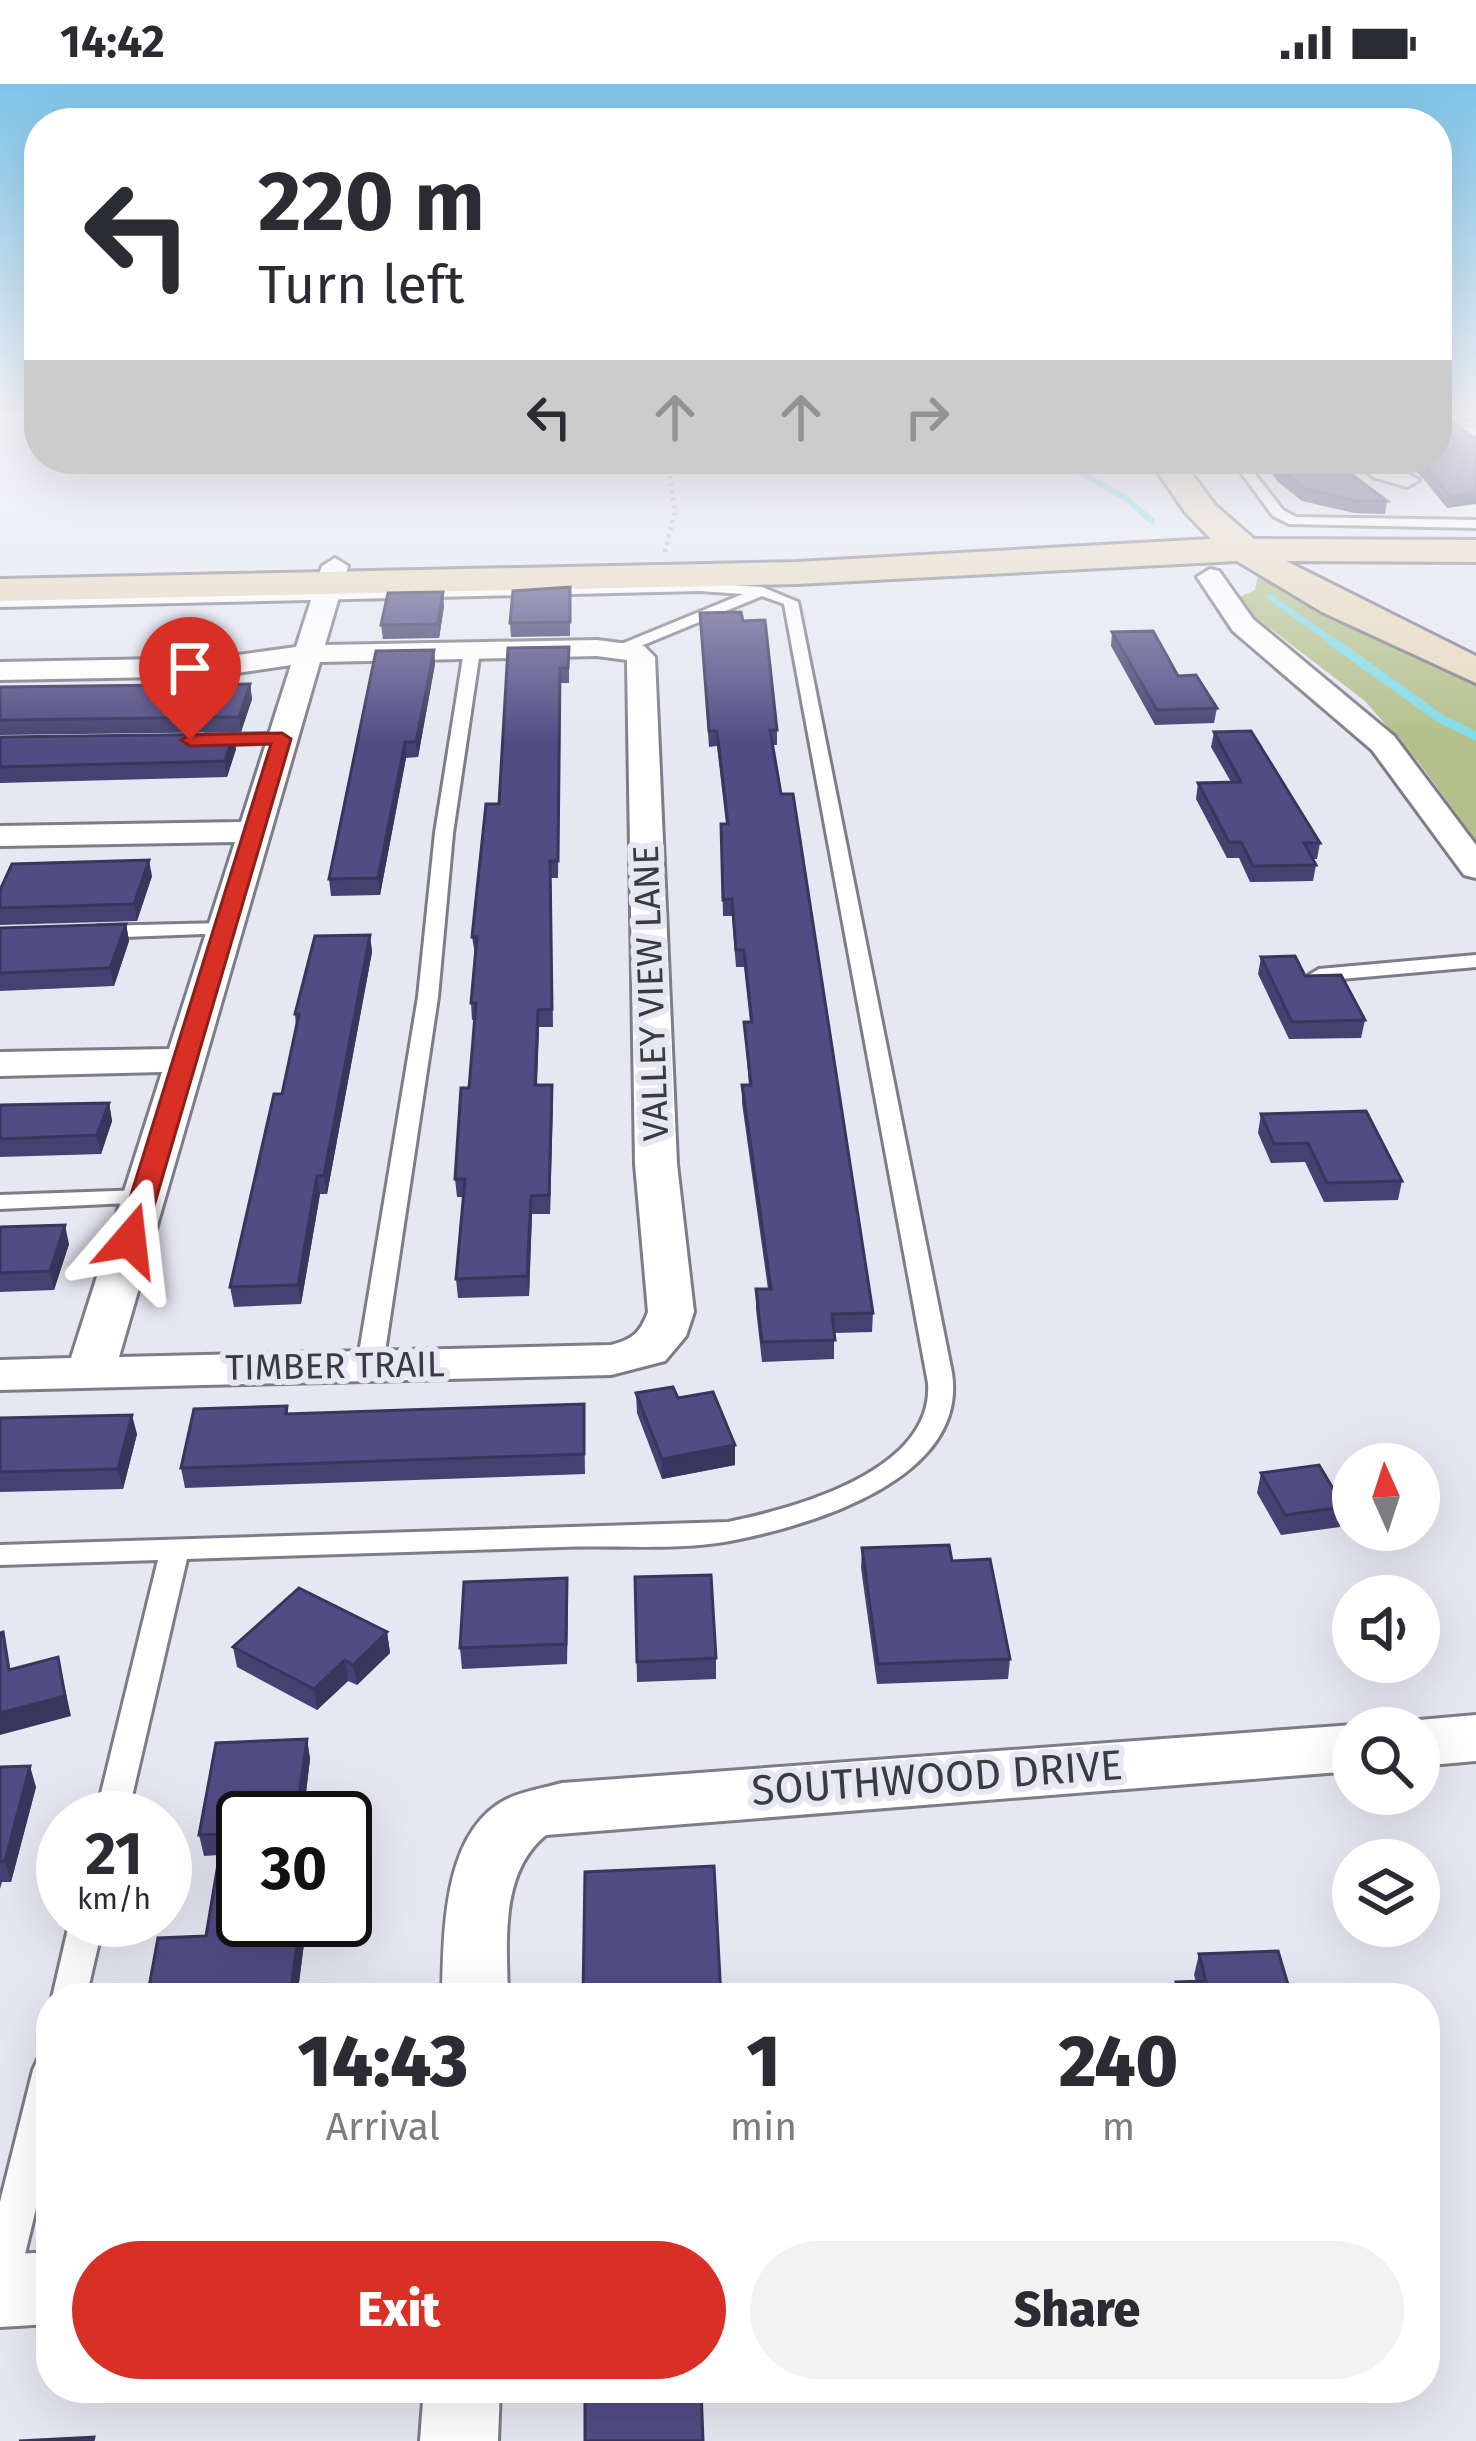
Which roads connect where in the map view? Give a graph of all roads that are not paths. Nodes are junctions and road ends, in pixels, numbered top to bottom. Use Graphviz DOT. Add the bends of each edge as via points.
graph roads {
  1 [pos="1230,524"];
  2 [pos="1252,524"];
  3 [pos="1476,537"];
  4 [pos="1262,543"];
  5 [pos="1384,550"];
  6 [pos="1476,551"];
  7 [pos="0,573"];
  8 [pos="1210,577"];
  9 [pos="329,585"];
  10 [pos="1366,589"];
  11 [pos="0,590"];
  12 [pos="762,591"];
  13 [pos="0,603"];
  14 [pos="1476,644"];
  15 [pos="472,651"];
  16 [pos="627,651"];
  17 [pos="308,654"];
  18 [pos="1476,670"];
  19 [pos="0,671"];
  20 [pos="282,739"];
  21 [pos="190,740"];
  22 [pos="253,832"];
  23 [pos="0,836"];
  24 [pos="1476,868"];
  25 [pos="224,929"];
  26 [pos="67,933"];
  27 [pos="1476,961"];
  28 [pos="1319,975"];
  29 [pos="185,1060"];
  30 [pos="0,1064"];
  31 [pos="144,1197"];
  32 [pos="0,1202"];
  33 [pos="662,1336"];
  34 [pos="370,1365"];
  35 [pos="91,1371"];
  36 [pos="0,1376"];
  37 [pos="175,1550"];
  38 [pos="0,1555"];
  39 [pos="1476,1738"];
  40 [pos="1440,1741"];
  41 [pos="1332,1750"];
  42 [pos="117,1791"];
  43 [pos="81,1947"];
  44 [pos="72,1983"];
  45 [pos="475,1983"];
  46 [pos="36,2131"];
  47 [pos="0,2278"];
  48 [pos="36,2289"];
  49 [pos="0,2290"];
  50 [pos="461,2403"];
  51 [pos="459,2441"];
  1 -- 4 [label="main road"];
  2 -- 4 [label="main road"];
  3 -- 4 [label="main road"];
  4 -- 5 [label="main road"];
  4 -- 9 [label="main road"];
  4 -- 10 [label="main road"];
  4 -- 18 [label="main road" via="1337,602"];
  5 -- 6 [label="main road"];
  5 -- 10 [label="main road" via="1354,560"];
  7 -- 9 [label="main road"];
  8 -- 24 [label="street" via="1243,625 1383,743"];
  9 -- 11 [label="main road"];
  9 -- 12 [label="lane"];
  9 -- 13 [label="lane"];
  9 -- 17 [label="street"];
  10 -- 14 [label="main road"];
  12 -- 16 [label="lane"];
  12 -- 37 [label="lane" via="791,602 801,646 942,1393 926,1440 880,1478 728,1532"];
  15 -- 16 [label="street"];
  15 -- 17 [label="street"];
  15 -- 34 [label="lane"];
  16 -- 33 [label="street, VALLEY VIEW LANE" via="641,657 644,669 656,1164 670,1312"];
  17 -- 19 [label="street" via="216,667"];
  17 -- 20 [label="street"];
  20 -- 21 [label="lane"];
  20 -- 22 [label="street"];
  22 -- 23 [label="street"];
  22 -- 25 [label="street"];
  25 -- 26 [label="lane"];
  25 -- 29 [label="street"];
  27 -- 28 [label="lane"];
  29 -- 30 [label="street"];
  29 -- 31 [label="street"];
  31 -- 32 [label="lane"];
  31 -- 35 [label="street"];
  33 -- 34 [label="street, TIMBER TRAIL" via="647,1350 611,1360"];
  34 -- 35 [label="street, TIMBER TRAIL"];
  35 -- 36 [label="street, TIMBER TRAIL"];
  37 -- 38 [label="lane"];
  37 -- 42 [label="lane"];
  39 -- 40 [label="street"];
  41 -- 45 [label="street, SOUTHWOOD DRIVE" via="562,1807 524,1818 488,1866 476,1914"];
  43 -- 44 [label="lane"];
  46 -- 47 [label="lane"];
  48 -- 49 [label="street"];
  50 -- 51 [label="street"];
}
